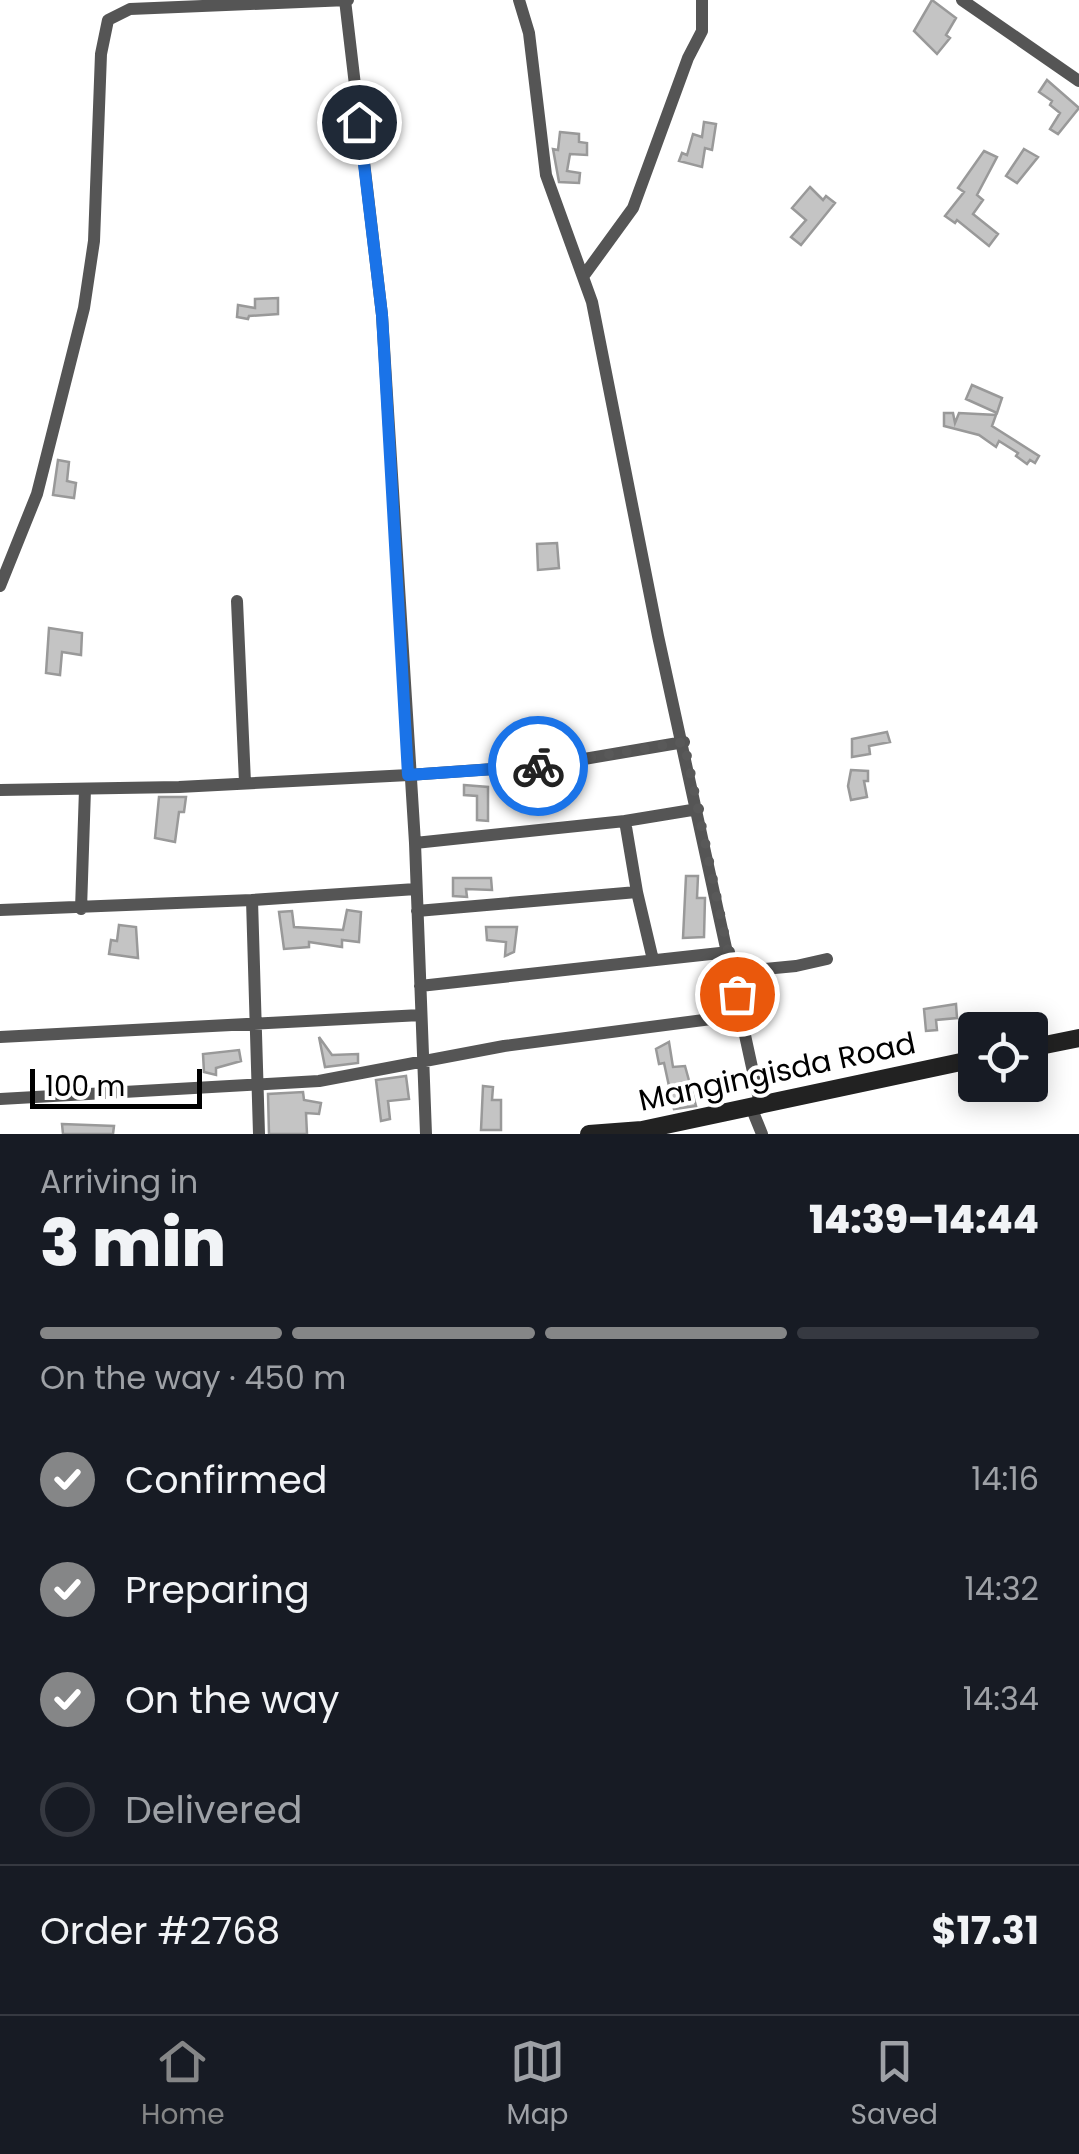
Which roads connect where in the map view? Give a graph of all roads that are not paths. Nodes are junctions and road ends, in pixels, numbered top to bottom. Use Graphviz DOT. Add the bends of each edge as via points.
graph roads {
  1 [pos="343,0"];
  2 [pos="519,0"];
  3 [pos="702,0"];
  4 [pos="962,0"];
  5 [pos="128,4"];
  6 [pos="1079,81"];
  7 [pos="585,274"];
  8 [pos="0,586"];
  9 [pos="237,601"];
  10 [pos="684,742"];
  11 [pos="408,775"];
  12 [pos="245,783"];
  13 [pos="85,789"];
  14 [pos="0,790"];
  15 [pos="698,808"];
  16 [pos="624,821"];
  17 [pos="415,843"];
  18 [pos="416,889"];
  19 [pos="637,892"];
  20 [pos="252,900"];
  21 [pos="82,909"];
  22 [pos="0,910"];
  23 [pos="417,910"];
  24 [pos="729,952"];
  25 [pos="827,959"];
  26 [pos="654,960"];
  27 [pos="733,972"];
  28 [pos="420,986"];
  29 [pos="422,1015"];
  30 [pos="742,1015"];
  31 [pos="256,1023"];
  32 [pos="0,1037"];
  33 [pos="1079,1038"];
  34 [pos="1048,1044"];
  35 [pos="423,1063"];
  36 [pos="958,1063"];
  37 [pos="258,1084"];
  38 [pos="0,1099"];
  39 [pos="755,1106"];
  40 [pos="259,1134"];
  41 [pos="426,1134"];
  42 [pos="590,1134"];
  43 [pos="762,1134"];
  1 -- 5 [label="street"];
  1 -- 11 [label="street" via="382,315"];
  2 -- 7 [label="street" via="546,175"];
  3 -- 7 [label="street" via="702,31 633,208"];
  4 -- 6 [label="street"];
  5 -- 8 [label="street" via="108,20 101,54 94,241 84,308 37,494"];
  7 -- 10 [label="street"];
  9 -- 12 [label="street"];
  10 -- 11 [label="street" via="549,765"];
  10 -- 15 [label="street"];
  11 -- 12 [label="street"];
  11 -- 17 [label="street"];
  12 -- 13 [label="street"];
  13 -- 14 [label="street"];
  13 -- 21 [label="street"];
  15 -- 16 [label="street"];
  15 -- 24 [label="street"];
  16 -- 17 [label="street"];
  16 -- 19 [label="street"];
  17 -- 18 [label="street"];
  18 -- 20 [label="street"];
  18 -- 23 [label="street"];
  19 -- 23 [label="street"];
  19 -- 26 [label="street"];
  20 -- 21 [label="street"];
  20 -- 31 [label="street"];
  21 -- 22 [label="street"];
  23 -- 28 [label="street"];
  24 -- 26 [label="street"];
  24 -- 27 [label="street"];
  25 -- 27 [label="street"];
  26 -- 28 [label="street"];
  27 -- 30 [label="street"];
  28 -- 29 [label="street"];
  29 -- 31 [label="street"];
  29 -- 35 [label="street"];
  30 -- 35 [label="street"];
  30 -- 39 [label="street"];
  31 -- 32 [label="street"];
  31 -- 37 [label="street"];
  33 -- 34 [label="street"];
  35 -- 37 [label="street"];
  35 -- 41 [label="street"];
  36 -- 39 [label="street, Mangingisda Road"];
  37 -- 38 [label="street"];
  37 -- 40 [label="street"];
  39 -- 42 [label="street, Mangingisda Road"];
  39 -- 43 [label="street"];
}
